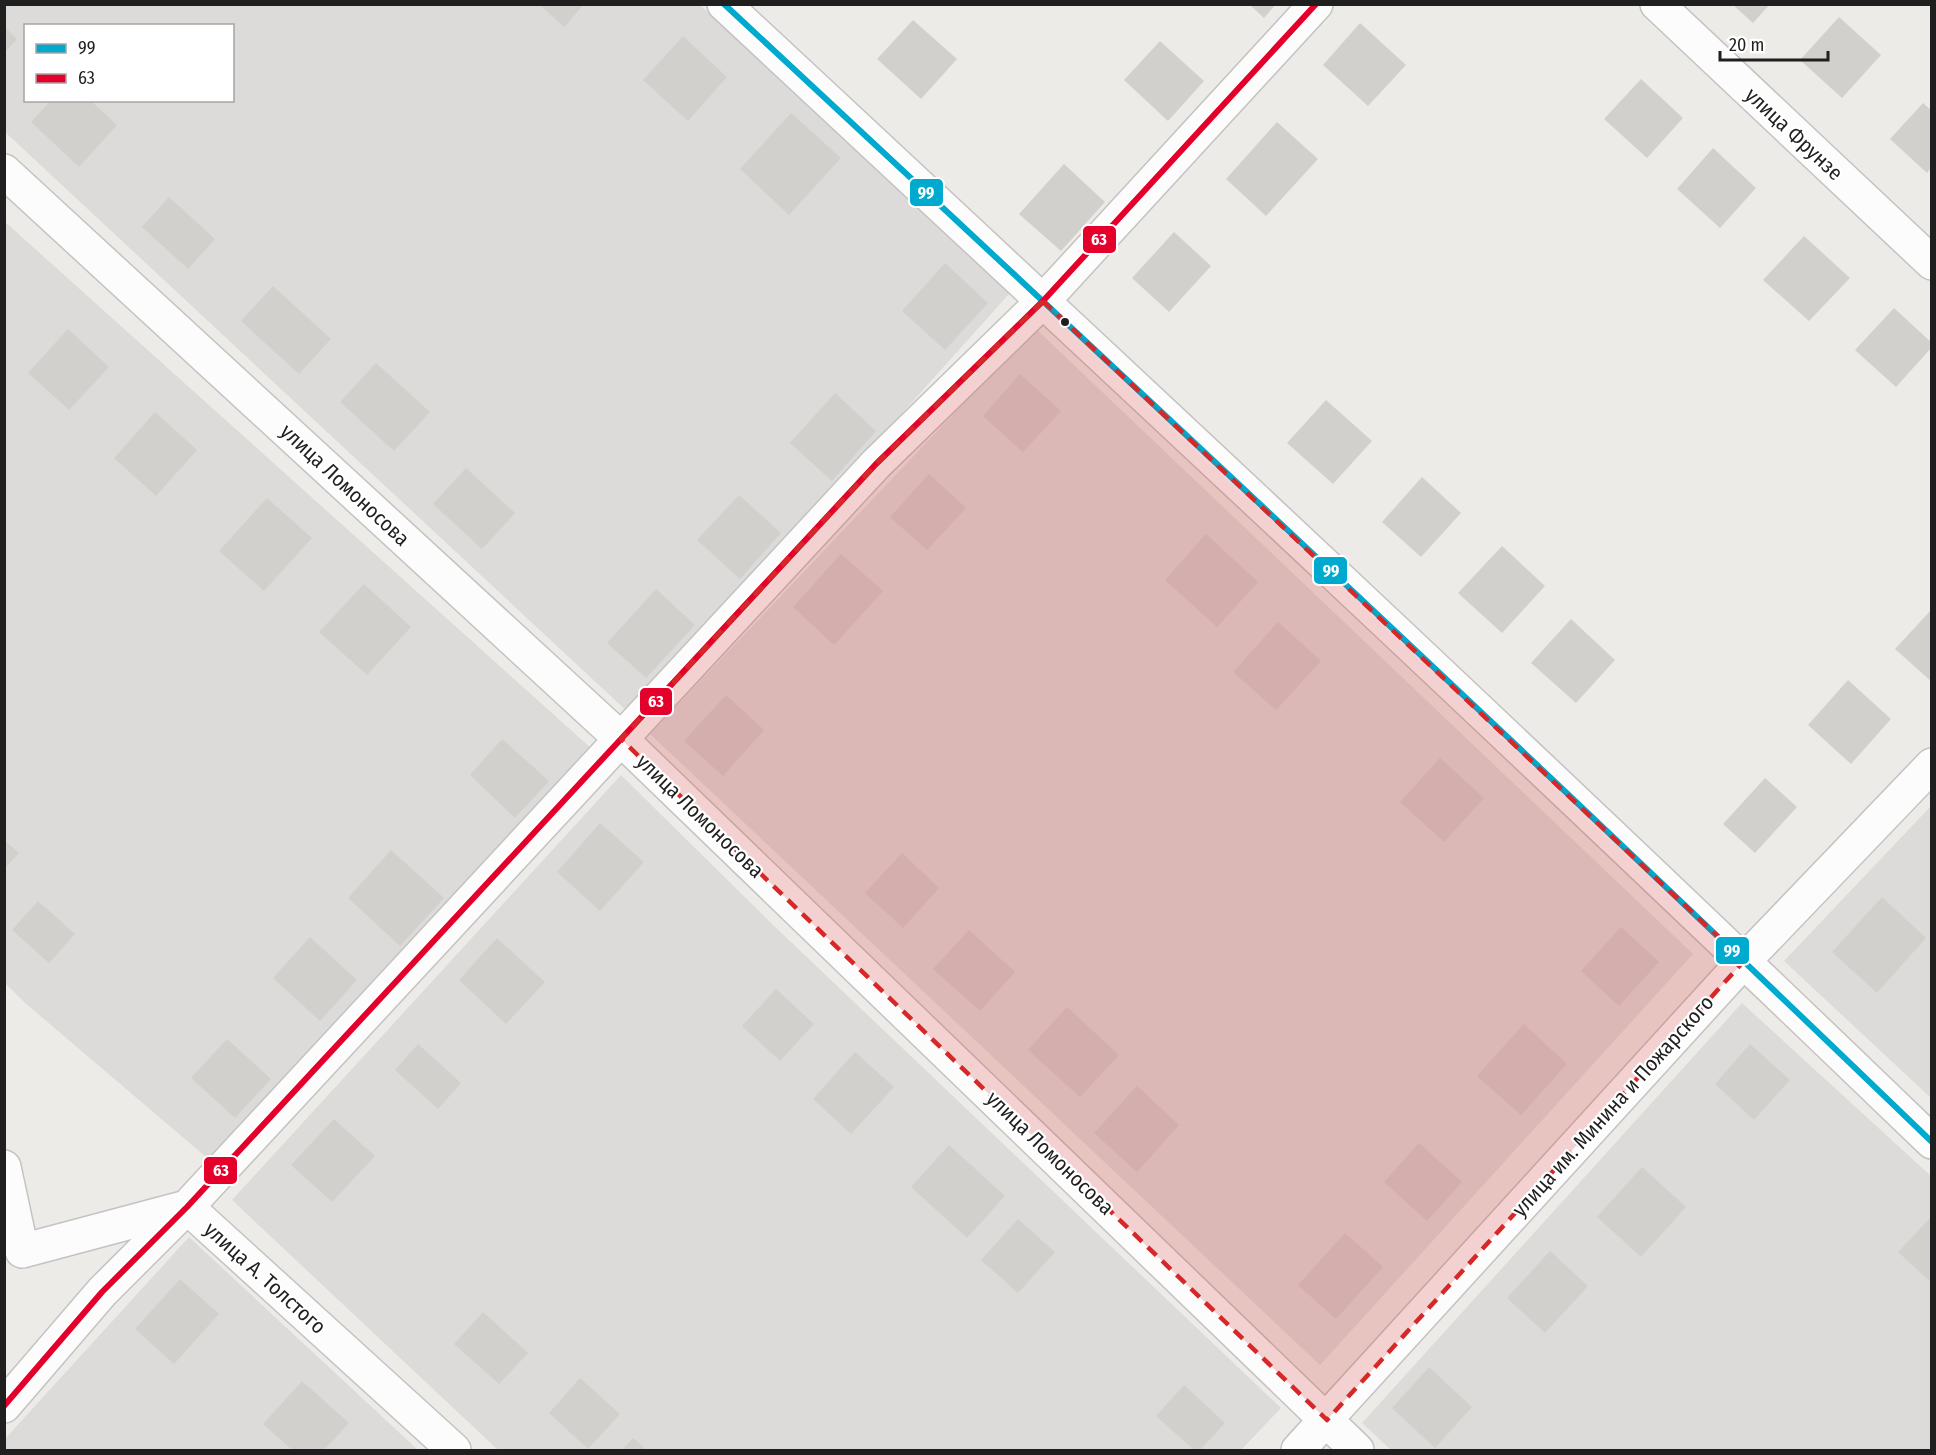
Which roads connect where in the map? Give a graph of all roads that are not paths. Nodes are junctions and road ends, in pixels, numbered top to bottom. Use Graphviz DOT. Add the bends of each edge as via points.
graph roads {
  1 [pos="724,4"];
  2 [pos="1316,4"];
  3 [pos="1657,4"];
  4 [pos="4,171"];
  5 [pos="1932,263"];
  6 [pos="1043,301"];
  7 [pos="621,739"];
  8 [pos="1932,765"];
  9 [pos="1744,961"];
  10 [pos="1932,1142"];
  11 [pos="4,1167"];
  12 [pos="187,1207"];
  13 [pos="13,1256"];
  14 [pos="4,1406"];
  15 [pos="1327,1420"];
  16 [pos="454,1450"];
  17 [pos="1298,1450"];
  18 [pos="1357,1450"];
  1 -- 6 [label="street"];
  2 -- 6 [label="street"];
  3 -- 5 [label="street, улица Фрунзе"];
  4 -- 7 [label="street, улица Ломоносова"];
  6 -- 7 [label="street" via="876,464"];
  6 -- 9 [label="street"];
  7 -- 12 [label="street"];
  7 -- 15 [label="street, улица Ломоносова"];
  8 -- 9 [label="street, улица им. Минина и Пожарского"];
  9 -- 10 [label="street"];
  9 -- 15 [label="street, улица им. Минина и Пожарского"];
  11 -- 13 [label="street, улица А. Толстого"];
  12 -- 13 [label="street, улица А. Толстого"];
  12 -- 14 [label="street" via="102,1293"];
  12 -- 16 [label="street, улица А. Толстого"];
  15 -- 17 [label="street, улица им. Минина и Пожарского"];
  15 -- 18 [label="street, улица Ломоносова"];
}
